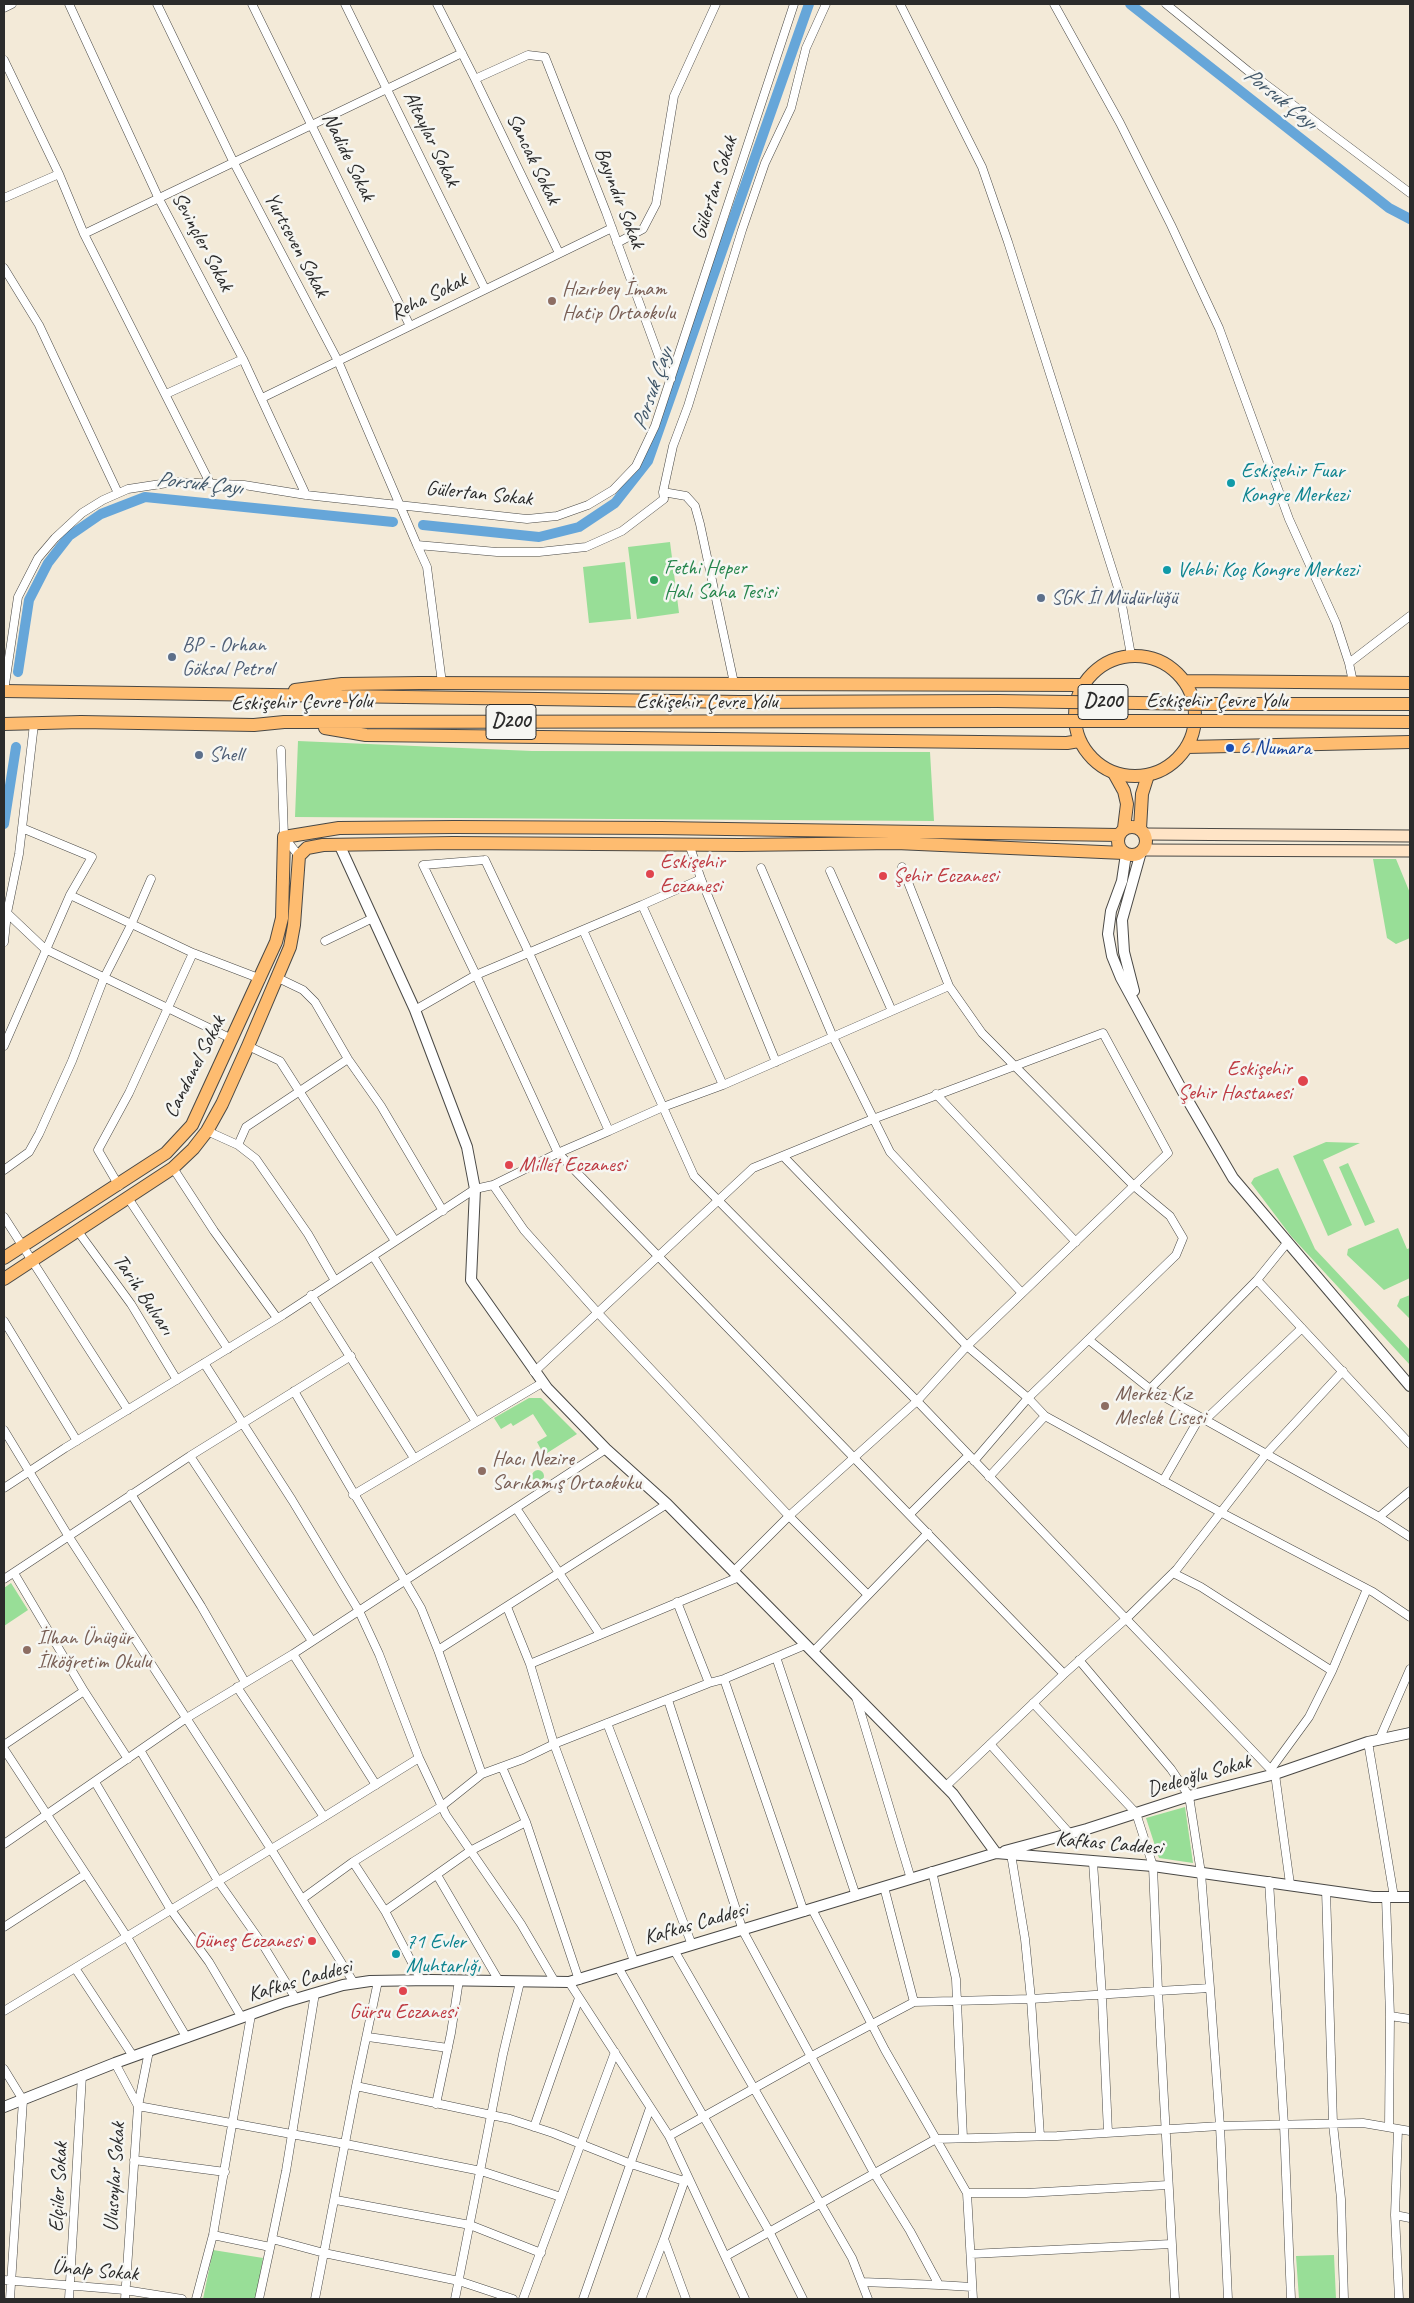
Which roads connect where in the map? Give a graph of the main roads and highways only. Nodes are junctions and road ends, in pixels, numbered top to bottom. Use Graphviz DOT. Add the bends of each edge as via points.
graph roads {
  1 [pos="1185,681"];
  2 [pos="1410,683"];
  3 [pos="1082,685"];
  4 [pos="4,691"];
  5 [pos="248,696"];
  6 [pos="1410,704"];
  7 [pos="284,722"];
  8 [pos="1410,722"];
  9 [pos="4,724"];
  10 [pos="1080,741"];
  11 [pos="1410,742"];
  12 [pos="1186,747"];
  13 [pos="1114,772"];
  14 [pos="1148,775"];
  15 [pos="1121,832"];
  16 [pos="1142,832"];
  17 [pos="1410,836"];
  18 [pos="1142,851"];
  19 [pos="1410,852"];
  20 [pos="1125,853"];
  21 [pos="4,1258"];
  22 [pos="4,1279"];
  1 -- 2 [label="main road"];
  1 -- 3 [label="main road" via="1170,666 1151,657 1130,655 1095,670"];
  1 -- 12 [label="main road" via="1195,714 1193,731"];
  3 -- 5 [label="main road" via="342,684"];
  3 -- 10 [label="main road" via="1075,703 1074,722"];
  4 -- 5 [label="main road, Eskişehir Çevre Yolu / D200"];
  5 -- 6 [label="main road, Eskişehir Çevre Yolu / D200, bridge" via="739,702"];
  7 -- 8 [label="main road, Eskişehir Çevre Yolu / D200, bridge"];
  7 -- 9 [label="main road, Eskişehir Çevre Yolu / D200" via="254,725"];
  7 -- 10 [label="main road" via="366,734"];
  10 -- 13 [label="main road" via="1094,760"];
  11 -- 12 [label="main road"];
  12 -- 14 [label="main road" via="1164,769"];
  13 -- 14 [label="main road"];
  13 -- 15 [label="main road" via="1127,804"];
  14 -- 16 [label="main road" via="1142,794"];
  15 -- 16 [label="main road" via="1132,826"];
  15 -- 20 [label="main road" via="1118,847"];
  15 -- 21 [label="main road, Candanel Sokak" via="455,827 339,828 284,837 282,918 276,942 192,1125 166,1153"];
  16 -- 17 [label="main road"];
  16 -- 18 [label="main road" via="1146,842"];
  18 -- 19 [label="main road"];
  18 -- 20 [label="main road" via="1133,855"];
  20 -- 22 [label="main road" via="896,843 339,844 307,848 299,856 290,946 222,1104 207,1131 173,1168"];
}
